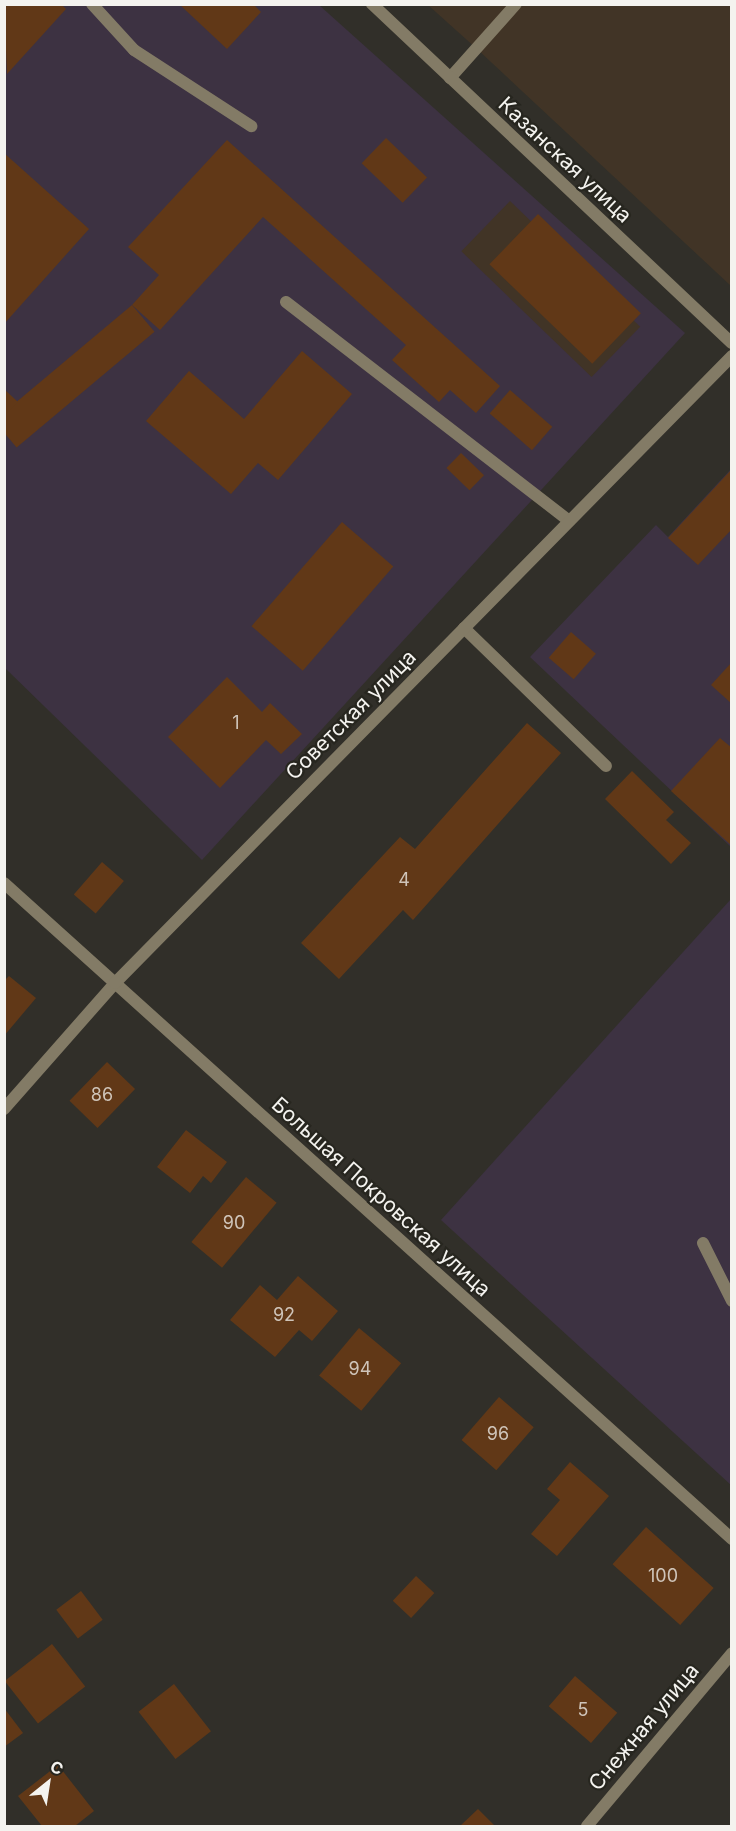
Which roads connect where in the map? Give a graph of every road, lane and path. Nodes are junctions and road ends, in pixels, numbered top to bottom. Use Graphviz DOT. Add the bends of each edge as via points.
graph roads {
  1 [pos="92,4"];
  2 [pos="372,4"];
  3 [pos="516,4"];
  4 [pos="450,78"];
  5 [pos="251,126"];
  6 [pos="286,302"];
  7 [pos="732,344"];
  8 [pos="732,356"];
  9 [pos="569,521"];
  10 [pos="464,628"];
  11 [pos="606,766"];
  12 [pos="4,883"];
  13 [pos="115,983"];
  14 [pos="4,1109"];
  15 [pos="703,1243"];
  16 [pos="732,1301"];
  17 [pos="732,1539"];
  18 [pos="732,1653"];
  19 [pos="587,1827"];
  1 -- 5 [label="street" via="134,50"];
  2 -- 4 [label="street, Казанская улица"];
  3 -- 4 [label="street"];
  4 -- 7 [label="street, Казанская улица"];
  6 -- 9 [label="street"];
  8 -- 9 [label="street, Советская улица"];
  9 -- 10 [label="street, Советская улица"];
  10 -- 11 [label="street"];
  10 -- 13 [label="street, Советская улица"];
  12 -- 13 [label="street, Большая Покровская улица"];
  13 -- 14 [label="street, Советская улица"];
  13 -- 17 [label="street, Большая Покровская улица"];
  15 -- 16 [label="street"];
  18 -- 19 [label="street, Снежная улица"];
}
